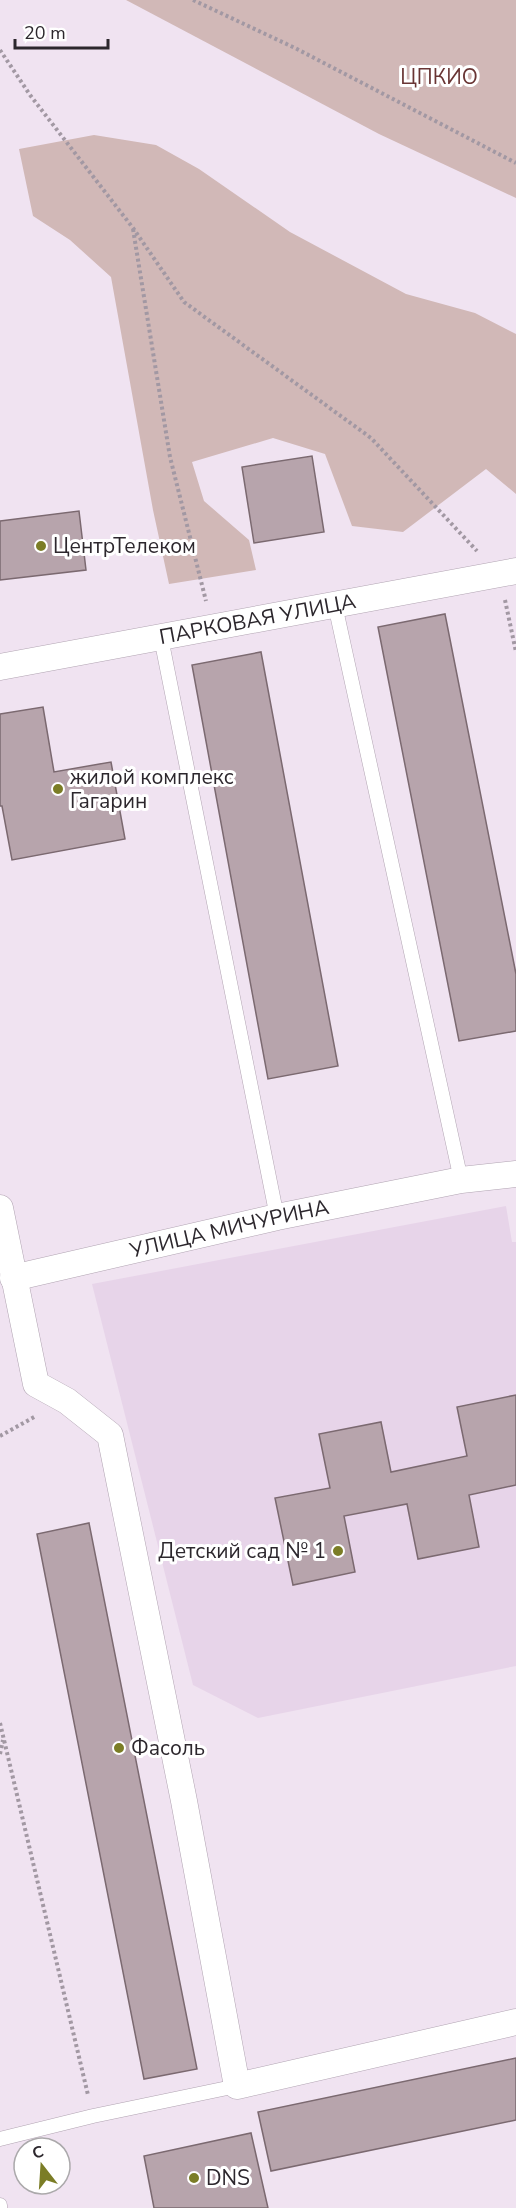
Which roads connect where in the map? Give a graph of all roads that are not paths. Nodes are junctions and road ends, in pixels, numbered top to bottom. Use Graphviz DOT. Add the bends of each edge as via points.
graph roads {
  1 [pos="508,573"];
  2 [pos="335,605"];
  3 [pos="161,638"];
  4 [pos="0,667"];
  5 [pos="516,1174"];
  6 [pos="461,1180"];
  7 [pos="0,1208"];
  8 [pos="278,1217"];
  9 [pos="12,1278"];
  10 [pos="516,2022"];
  11 [pos="237,2086"];
  12 [pos="0,2139"];
  1 -- 2 [label="street, ПАРКОВАЯ УЛИЦА"];
  2 -- 3 [label="street, ПАРКОВАЯ УЛИЦА"];
  2 -- 6 [label="lane"];
  3 -- 4 [label="street, ПАРКОВАЯ УЛИЦА"];
  3 -- 8 [label="lane"];
  5 -- 6 [label="street, УЛИЦА МИЧУРИНА"];
  6 -- 8 [label="street, УЛИЦА МИЧУРИНА"];
  7 -- 9 [label="street"];
  8 -- 9 [label="street, УЛИЦА МИЧУРИНА"];
  9 -- 11 [label="street" via="36,1384 67,1401 110,1435"];
  10 -- 11 [label="street"];
  11 -- 12 [label="lane"];
}
